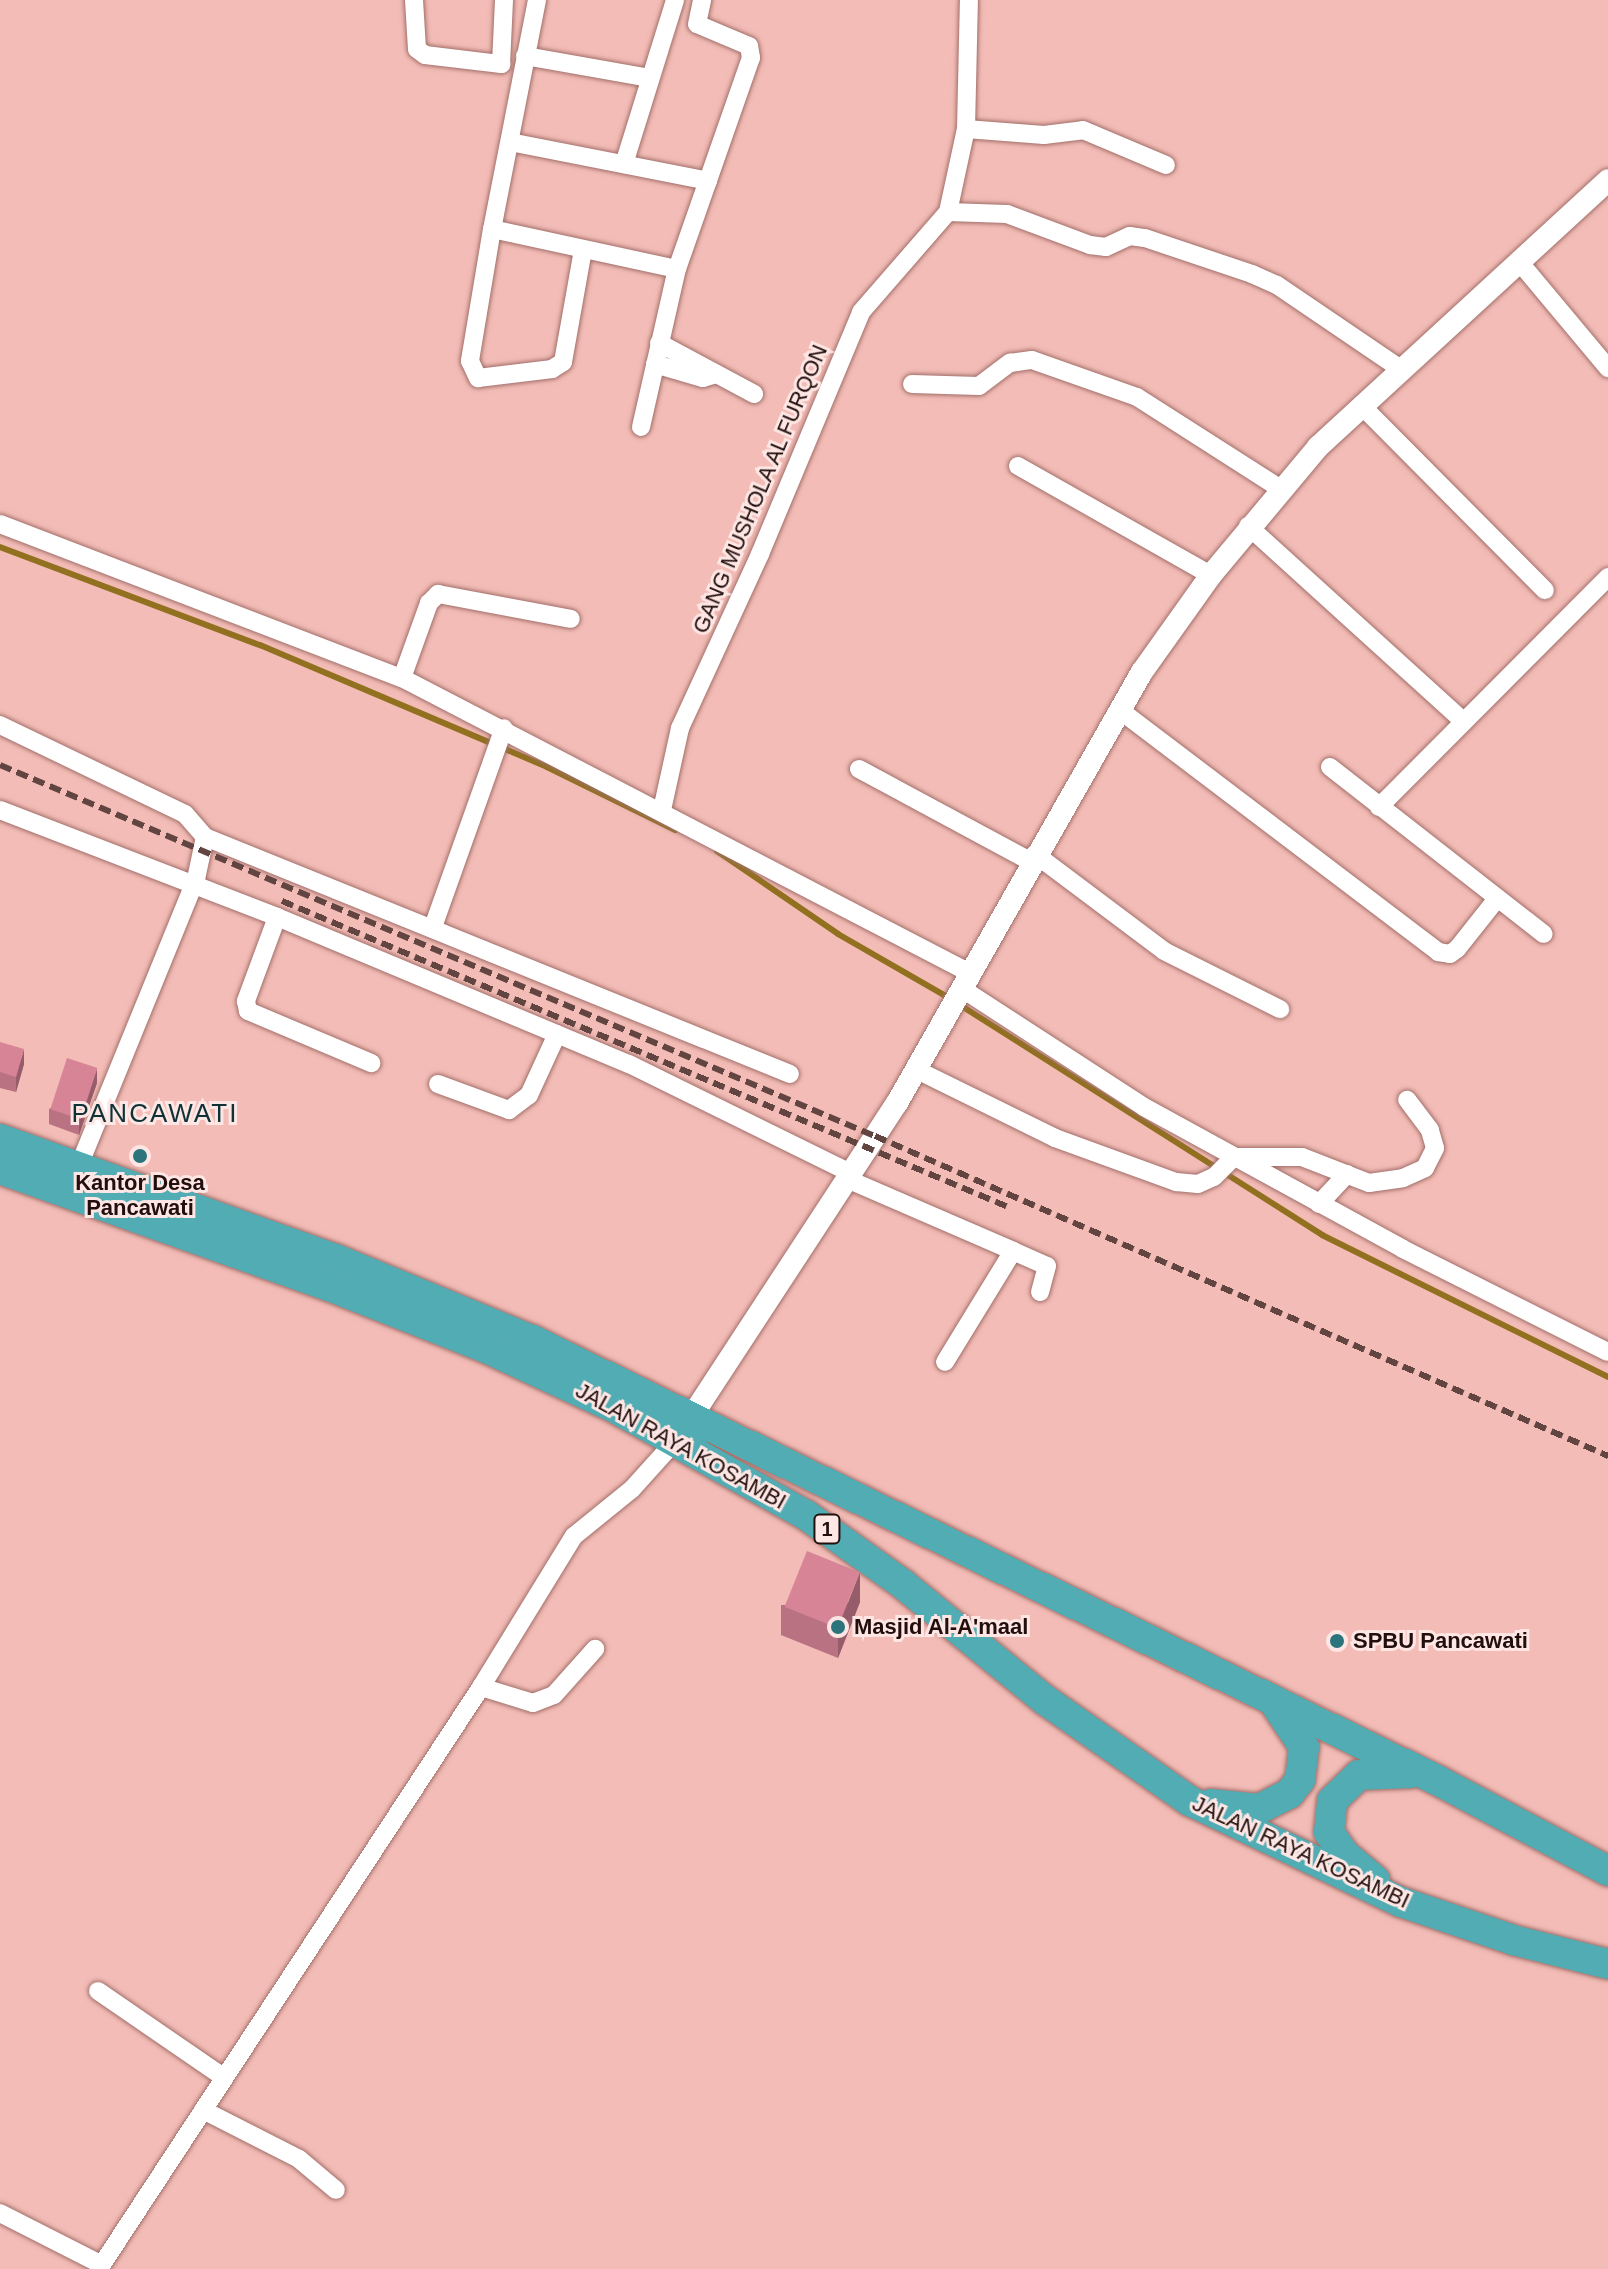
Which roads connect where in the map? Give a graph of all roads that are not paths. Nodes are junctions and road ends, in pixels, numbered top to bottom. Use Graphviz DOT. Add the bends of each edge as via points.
graph roads {
  1 [pos="414,0"];
  2 [pos="504,0"];
  3 [pos="537,0"];
  4 [pos="969,0"];
  5 [pos="699,1"];
  6 [pos="672,8"];
  7 [pos="697,24"];
  8 [pos="524,61"];
  9 [pos="501,64"];
  10 [pos="650,78"];
  11 [pos="966,129"];
  12 [pos="510,142"];
  13 [pos="624,164"];
  14 [pos="1166,165"];
  15 [pos="1608,180"];
  16 [pos="708,181"];
  17 [pos="948,212"];
  18 [pos="492,229"];
  19 [pos="583,250"];
  20 [pos="1521,264"];
  21 [pos="677,269"];
  22 [pos="659,343"];
  23 [pos="655,364"];
  24 [pos="1399,368"];
  25 [pos="1608,368"];
  26 [pos="713,375"];
  27 [pos="912,384"];
  28 [pos="754,394"];
  29 [pos="1361,405"];
  30 [pos="641,427"];
  31 [pos="1018,466"];
  32 [pos="1281,489"];
  33 [pos="0,524"];
  34 [pos="1248,526"];
  35 [pos="1211,575"];
  36 [pos="1608,577"];
  37 [pos="1545,590"];
  38 [pos="571,619"];
  39 [pos="402,678"];
  40 [pos="1121,711"];
  41 [pos="1462,720"];
  42 [pos="0,725"];
  43 [pos="502,734"];
  44 [pos="1330,767"];
  45 [pos="859,769"];
  46 [pos="1379,807"];
  47 [pos="0,810"];
  48 [pos="662,810"];
  49 [pos="205,837"];
  50 [pos="1033,858"];
  51 [pos="194,885"];
  52 [pos="1496,900"];
  53 [pos="277,917"];
  54 [pos="433,927"];
  55 [pos="1544,934"];
  56 [pos="962,987"];
  57 [pos="1280,1009"];
  58 [pos="557,1034"];
  59 [pos="371,1063"];
  60 [pos="915,1069"];
  61 [pos="790,1074"];
  62 [pos="438,1084"];
  63 [pos="1407,1100"];
  64 [pos="0,1139"];
  65 [pos="79,1166"];
  66 [pos="1225,1166"];
  67 [pos="0,1169"];
  68 [pos="1347,1174"];
  69 [pos="849,1176"];
  70 [pos="1319,1204"];
  71 [pos="1013,1251"];
  72 [pos="1040,1292"];
  73 [pos="1608,1352"];
  74 [pos="945,1362"];
  75 [pos="684,1429"];
  76 [pos="595,1649"];
  77 [pos="481,1687"];
  78 [pos="1272,1701"];
  79 [pos="1437,1780"];
  80 [pos="1190,1801"];
  81 [pos="1608,1871"];
  82 [pos="1401,1902"];
  83 [pos="1608,1964"];
  84 [pos="98,1991"];
  85 [pos="223,2077"];
  86 [pos="203,2110"];
  87 [pos="336,2190"];
  88 [pos="0,2213"];
  89 [pos="100,2267"];
  1 -- 9 [label="street" via="417,49 425,55"];
  2 -- 9 [label="street"];
  3 -- 8 [label="street"];
  4 -- 11 [label="street"];
  5 -- 7 [label="street"];
  6 -- 7 [label="street"];
  6 -- 10 [label="street"];
  7 -- 16 [label="street" via="749,46 751,58"];
  8 -- 9 [label="street"];
  8 -- 10 [label="street"];
  8 -- 12 [label="street"];
  10 -- 13 [label="street"];
  11 -- 14 [label="street" via="1044,135 1083,130"];
  11 -- 17 [label="street"];
  12 -- 13 [label="street"];
  12 -- 18 [label="street"];
  13 -- 16 [label="street"];
  15 -- 20 [label="street"];
  16 -- 21 [label="street"];
  17 -- 24 [label="street" via="1007,214 1090,245 1106,247 1130,236 1145,238 1252,274 1277,285"];
  17 -- 48 [label="street, GANG MUSHOLA AL FURQON" via="861,312 680,728"];
  18 -- 19 [label="street"];
  18 -- 19 [label="street" via="470,361 478,378 552,369 563,362"];
  19 -- 21 [label="street"];
  20 -- 24 [label="street"];
  20 -- 25 [label="street"];
  21 -- 22 [label="street"];
  22 -- 23 [label="street"];
  22 -- 26 [label="street" via="708,365"];
  23 -- 26 [label="street" via="703,378"];
  23 -- 30 [label="street"];
  24 -- 29 [label="street"];
  26 -- 28 [label="street"];
  27 -- 32 [label="street" via="979,386 1010,363 1032,360 1137,397"];
  29 -- 32 [label="street"];
  29 -- 37 [label="street"];
  31 -- 35 [label="street"];
  32 -- 34 [label="street"];
  33 -- 39 [label="street"];
  34 -- 35 [label="street"];
  34 -- 41 [label="street"];
  35 -- 40 [label="street"];
  36 -- 41 [label="street"];
  38 -- 39 [label="street" via="438,594 429,603"];
  39 -- 43 [label="street"];
  40 -- 50 [label="street"];
  40 -- 52 [label="street" via="1438,952 1457,949"];
  41 -- 46 [label="street"];
  42 -- 49 [label="street" via="185,814"];
  43 -- 48 [label="street"];
  43 -- 54 [label="street"];
  44 -- 46 [label="street"];
  45 -- 50 [label="street"];
  46 -- 52 [label="street"];
  47 -- 51 [label="street"];
  48 -- 56 [label="street"];
  49 -- 51 [label="street"];
  49 -- 54 [label="street"];
  50 -- 56 [label="street"];
  50 -- 57 [label="street" via="1164,951"];
  51 -- 53 [label="street"];
  51 -- 65 [label="street"];
  52 -- 55 [label="street"];
  53 -- 58 [label="street"];
  53 -- 59 [label="street" via="246,1001 248,1011"];
  54 -- 61 [label="street"];
  56 -- 60 [label="street"];
  56 -- 66 [label="street"];
  58 -- 62 [label="street" via="529,1095 509,1110"];
  58 -- 69 [label="street"];
  60 -- 66 [label="street" via="1055,1138 1149,1176 1198,1184"];
  60 -- 69 [label="street"];
  63 -- 68 [label="street" via="1430,1130 1435,1148 1425,1168 1384,1183"];
  64 -- 65 [label="highway, JALAN RAYA KOSAMBI / 1"];
  65 -- 75 [label="highway, JALAN RAYA KOSAMBI / 1" via="406,1286 532,1340"];
  66 -- 68 [label="street" via="1302,1157"];
  66 -- 70 [label="street"];
  67 -- 75 [label="highway, JALAN RAYA KOSAMBI / 1" via="430,1325"];
  68 -- 70 [label="street"];
  69 -- 71 [label="street"];
  69 -- 75 [label="street"];
  70 -- 73 [label="street"];
  71 -- 72 [label="street" via="1047,1266"];
  71 -- 74 [label="street"];
  75 -- 77 [label="street" via="632,1489 574,1536"];
  75 -- 78 [label="highway, JALAN RAYA KOSAMBI / 1"];
  75 -- 80 [label="highway, JALAN RAYA KOSAMBI / 1" via="850,1545 1045,1700"];
  76 -- 77 [label="street" via="554,1695 533,1703"];
  77 -- 85 [label="street"];
  78 -- 79 [label="highway, JALAN RAYA KOSAMBI / 1"];
  78 -- 80 [label="highway" via="1304,1747 1304,1769 1294,1789 1259,1809"];
  79 -- 81 [label="highway, JALAN RAYA KOSAMBI / 1"];
  79 -- 82 [label="highway" via="1374,1771 1350,1780 1332,1801 1329,1832 1336,1843"];
  80 -- 82 [label="highway, JALAN RAYA KOSAMBI / 1"];
  82 -- 83 [label="highway, JALAN RAYA KOSAMBI / 1" via="1513,1940"];
  84 -- 85 [label="street"];
  85 -- 86 [label="street"];
  86 -- 87 [label="street" via="299,2159"];
  86 -- 89 [label="street"];
  88 -- 89 [label="street"];
}
